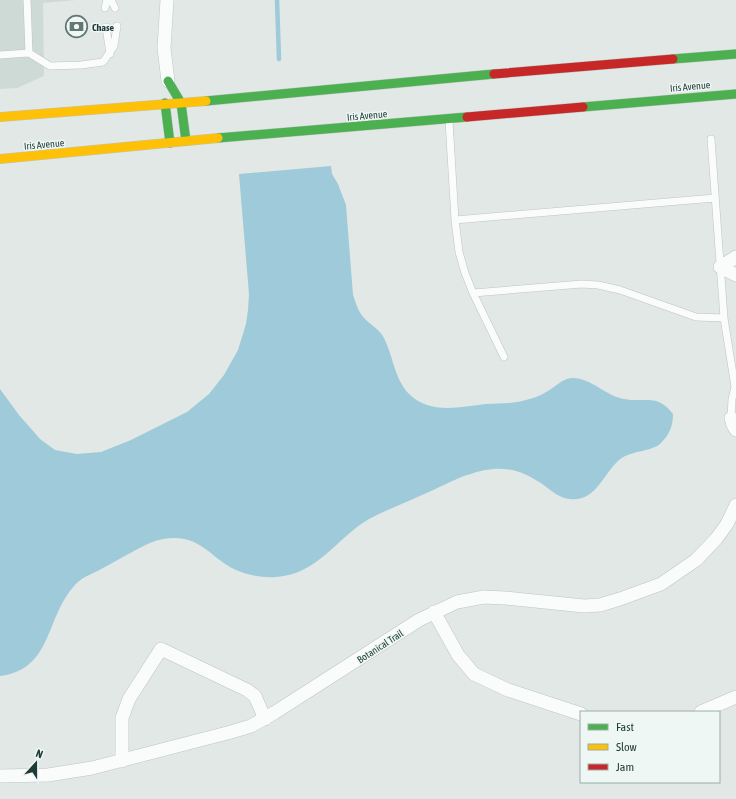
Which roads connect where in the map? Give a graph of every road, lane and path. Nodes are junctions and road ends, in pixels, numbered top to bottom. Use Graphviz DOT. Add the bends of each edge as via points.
graph roads {
  1 [pos="27,0"];
  2 [pos="107,0"];
  3 [pos="111,0"];
  4 [pos="167,0"];
  5 [pos="105,8"];
  6 [pos="115,8"];
  7 [pos="117,26"];
  8 [pos="106,27"];
  9 [pos="29,53"];
  10 [pos="110,54"];
  11 [pos="736,54"];
  12 [pos="0,55"];
  13 [pos="168,81"];
  14 [pos="736,94"];
  15 [pos="165,103"];
  16 [pos="181,103"];
  17 [pos="0,117"];
  18 [pos="449,118"];
  19 [pos="711,139"];
  20 [pos="186,141"];
  21 [pos="170,143"];
  22 [pos="0,159"];
  23 [pos="715,198"];
  24 [pos="455,220"];
  25 [pos="736,257"];
  26 [pos="720,267"];
  27 [pos="736,275"];
  28 [pos="473,293"];
  29 [pos="724,318"];
  30 [pos="733,352"];
  31 [pos="504,357"];
  32 [pos="735,387"];
  33 [pos="734,424"];
  34 [pos="734,514"];
  35 [pos="434,612"];
  36 [pos="736,697"];
  37 [pos="703,711"];
  38 [pos="580,714"];
  39 [pos="265,719"];
  40 [pos="122,761"];
  41 [pos="0,776"];
  1 -- 9 [label="lane"];
  2 -- 5 [label="lane"];
  3 -- 6 [label="lane"];
  4 -- 13 [label="street" via="164,48"];
  7 -- 10 [label="lane"];
  8 -- 10 [label="lane"];
  9 -- 10 [label="lane" via="50,66 103,62"];
  9 -- 12 [label="lane"];
  11 -- 16 [label="main road" via="496,73"];
  13 -- 15 [label="main road"];
  13 -- 16 [label="main road"];
  14 -- 18 [label="main road, Iris Avenue"];
  15 -- 16 [label="main road"];
  15 -- 17 [label="main road"];
  15 -- 21 [label="main road"];
  16 -- 20 [label="main road"];
  18 -- 20 [label="main road, Iris Avenue"];
  18 -- 24 [label="lane"];
  19 -- 23 [label="lane"];
  20 -- 21 [label="main road, Iris Avenue"];
  21 -- 22 [label="main road, Iris Avenue"];
  23 -- 24 [label="lane"];
  23 -- 26 [label="lane"];
  24 -- 28 [label="lane" via="459,252"];
  25 -- 26 [label="street"];
  26 -- 27 [label="street"];
  26 -- 29 [label="lane"];
  28 -- 29 [label="lane" via="582,284 598,285 620,290 696,317"];
  28 -- 31 [label="lane"];
  29 -- 30 [label="lane"];
  30 -- 32 [label="lane"];
  32 -- 33 [label="lane" via="732,399"];
  34 -- 35 [label="street, Botanical Trail" via="716,539 696,560 661,584 620,599 600,605 584,606 484,597 457,602"];
  35 -- 38 [label="street" via="458,654 474,674 508,690"];
  35 -- 39 [label="street, Botanical Trail"];
  36 -- 37 [label="street"];
  39 -- 40 [label="street, Botanical Trail" via="232,732"];
  39 -- 40 [label="street" via="256,696 161,649 129,699 122,718"];
  40 -- 41 [label="street, Botanical Trail" via="48,775"];
}
